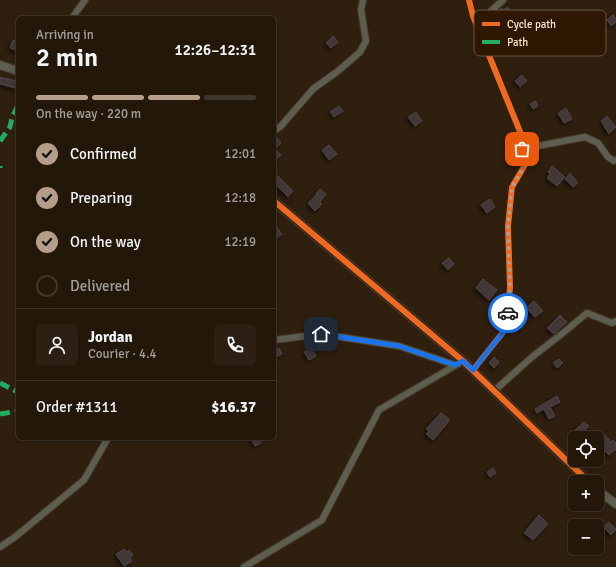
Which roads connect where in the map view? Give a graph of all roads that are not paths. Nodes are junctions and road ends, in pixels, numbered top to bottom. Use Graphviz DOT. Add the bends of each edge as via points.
graph roads {
  1 [pos="85,0"];
  2 [pos="363,0"];
  3 [pos="469,0"];
  4 [pos="503,0"];
  5 [pos="492,10"];
  6 [pos="474,15"];
  7 [pos="73,16"];
  8 [pos="490,56"];
  9 [pos="0,65"];
  10 [pos="16,70"];
  11 [pos="276,130"];
  12 [pos="522,149"];
  13 [pos="616,160"];
  14 [pos="276,203"];
  15 [pos="616,321"];
  16 [pos="276,340"];
  17 [pos="463,361"];
  18 [pos="455,365"];
  19 [pos="473,370"];
  20 [pos="494,391"];
  21 [pos="107,440"];
  22 [pos="582,475"];
  23 [pos="604,495"];
  24 [pos="616,504"];
  25 [pos="0,547"];
  26 [pos="244,567"];
  1 -- 7 [label="street"];
  2 -- 11 [label="street" via="361,10 366,42 360,52 313,89"];
  3 -- 6 [label="street"];
  4 -- 5 [label="street"];
  8 -- 12 [label="street" via="521,134"];
  9 -- 10 [label="street"];
  12 -- 13 [label="street" via="585,137 598,143 608,157"];
  12 -- 19 [label="street" via="525,165 512,187 511,195 508,226 510,287 504,331"];
  14 -- 17 [label="street"];
  15 -- 20 [label="street" via="612,323 587,313"];
  16 -- 18 [label="street" via="321,334 399,346"];
  17 -- 18 [label="street"];
  17 -- 19 [label="street"];
  18 -- 26 [label="street" via="379,410 322,520"];
  19 -- 20 [label="street"];
  20 -- 22 [label="street"];
  21 -- 25 [label="street" via="84,480"];
  23 -- 24 [label="street"];
}
